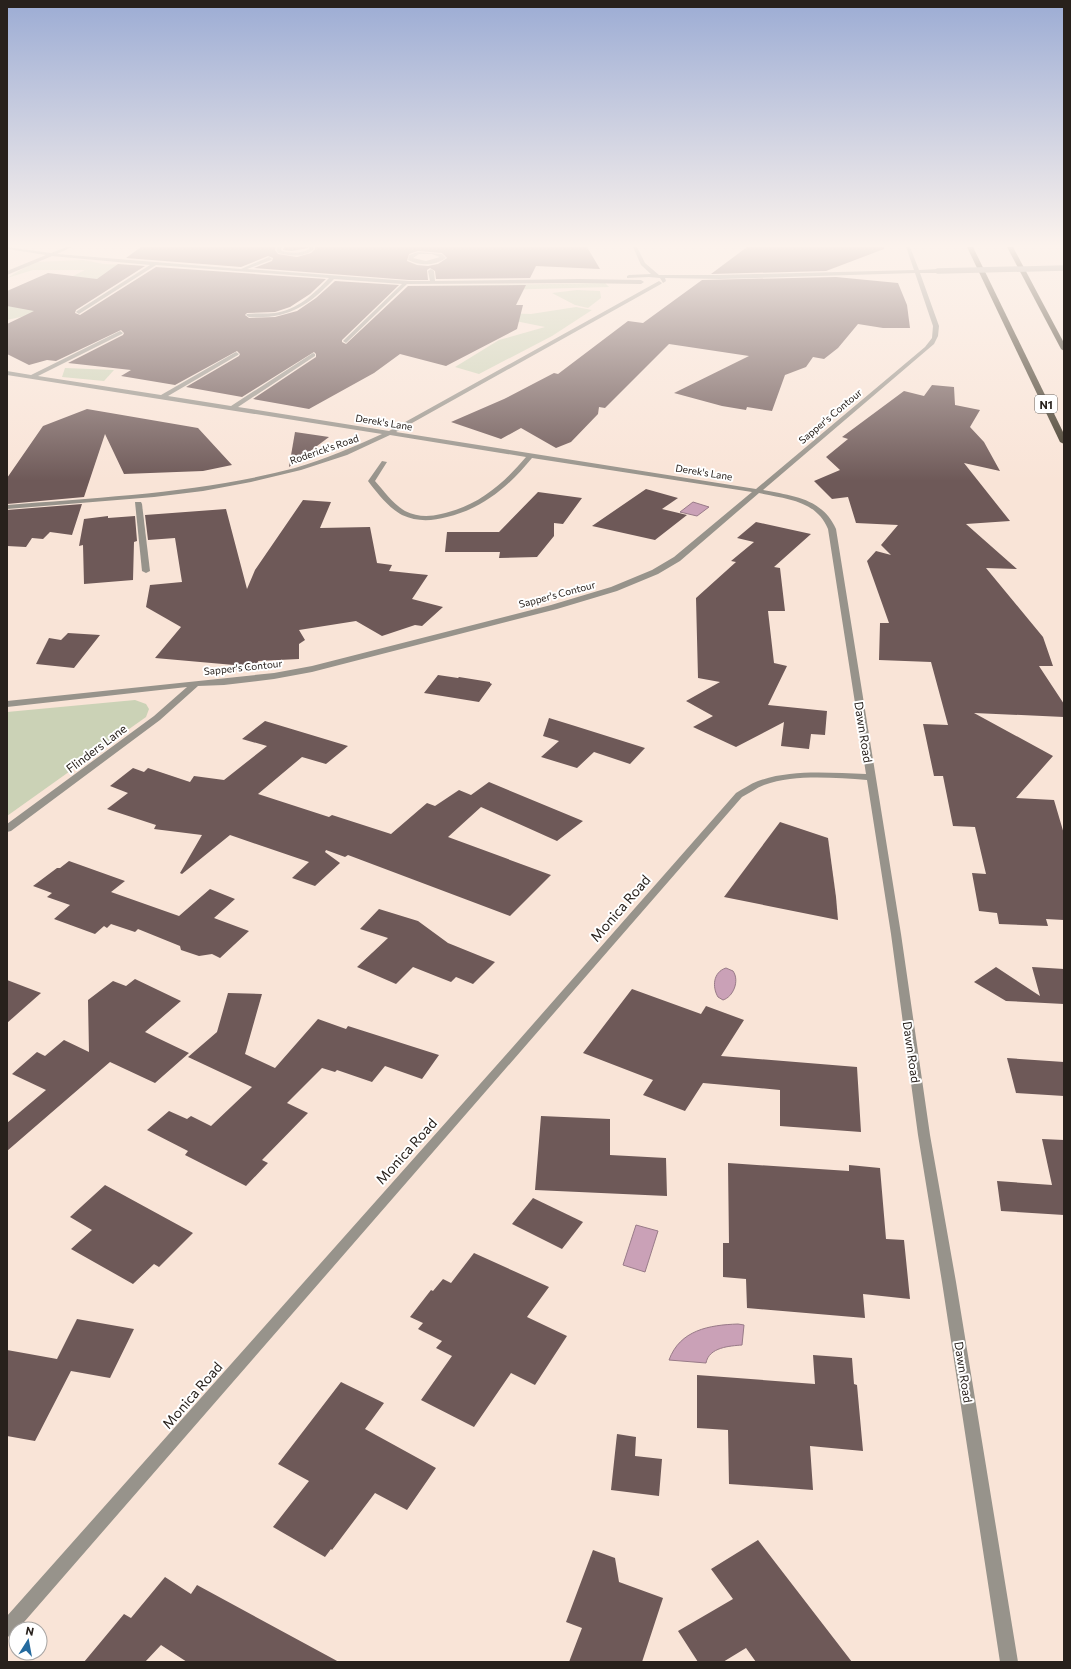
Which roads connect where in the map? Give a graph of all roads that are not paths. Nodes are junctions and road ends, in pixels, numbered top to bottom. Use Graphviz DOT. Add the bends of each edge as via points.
graph roads {
  1 [pos="363,325"];
  2 [pos="583,325"];
  3 [pos="936,325"];
  4 [pos="1008,325"];
  5 [pos="1051,325"];
  6 [pos="120,333"];
  7 [pos="346,341"];
  8 [pos="1064,349"];
  9 [pos="236,354"];
  10 [pos="313,355"];
  11 [pos="7,373"];
  12 [pos="32,377"];
  13 [pos="162,397"];
  14 [pos="233,408"];
  15 [pos="390,433"];
  16 [pos="1064,442"];
  17 [pos="531,455"];
  18 [pos="384,462"];
  19 [pos="758,491"];
  20 [pos="138,504"];
  21 [pos="7,507"];
  22 [pos="146,571"];
  23 [pos="196,683"];
  24 [pos="7,704"];
  25 [pos="871,777"];
  26 [pos="7,829"];
  27 [pos="7,1629"];
  28 [pos="1009,1662"];
  1 -- 7 [label="street"];
  2 -- 15 [label="street, Roderick's Road"];
  3 -- 19 [label="street, Sapper's Contour" via="937,334 928,348"];
  4 -- 16 [label="highway, N1"];
  5 -- 8 [label="highway"];
  6 -- 12 [label="street"];
  9 -- 13 [label="street"];
  10 -- 14 [label="street"];
  11 -- 12 [label="street, Derek's Lane"];
  12 -- 13 [label="street, Derek's Lane"];
  13 -- 14 [label="street, Derek's Lane"];
  14 -- 15 [label="street, Derek's Lane"];
  15 -- 17 [label="street, Derek's Lane"];
  15 -- 21 [label="street, Roderick's Road" via="319,464 232,485 177,493"];
  17 -- 18 [label="street" via="503,486 485,501 466,510 430,518 408,515 400,510 371,481"];
  17 -- 19 [label="street, Derek's Lane"];
  19 -- 23 [label="street, Sapper's Contour" via="677,559 655,572 614,589 554,607 312,669 251,679"];
  19 -- 25 [label="street, Dawn Road" via="804,502 826,516 830,523"];
  20 -- 22 [label="street"];
  23 -- 24 [label="street, Sapper's Contour"];
  23 -- 26 [label="street, Flinders Lane" via="157,718"];
  25 -- 27 [label="street, Monica Road" via="775,779 758,784 739,795"];
  25 -- 28 [label="street, Dawn Road" via="924,1135"];
}
